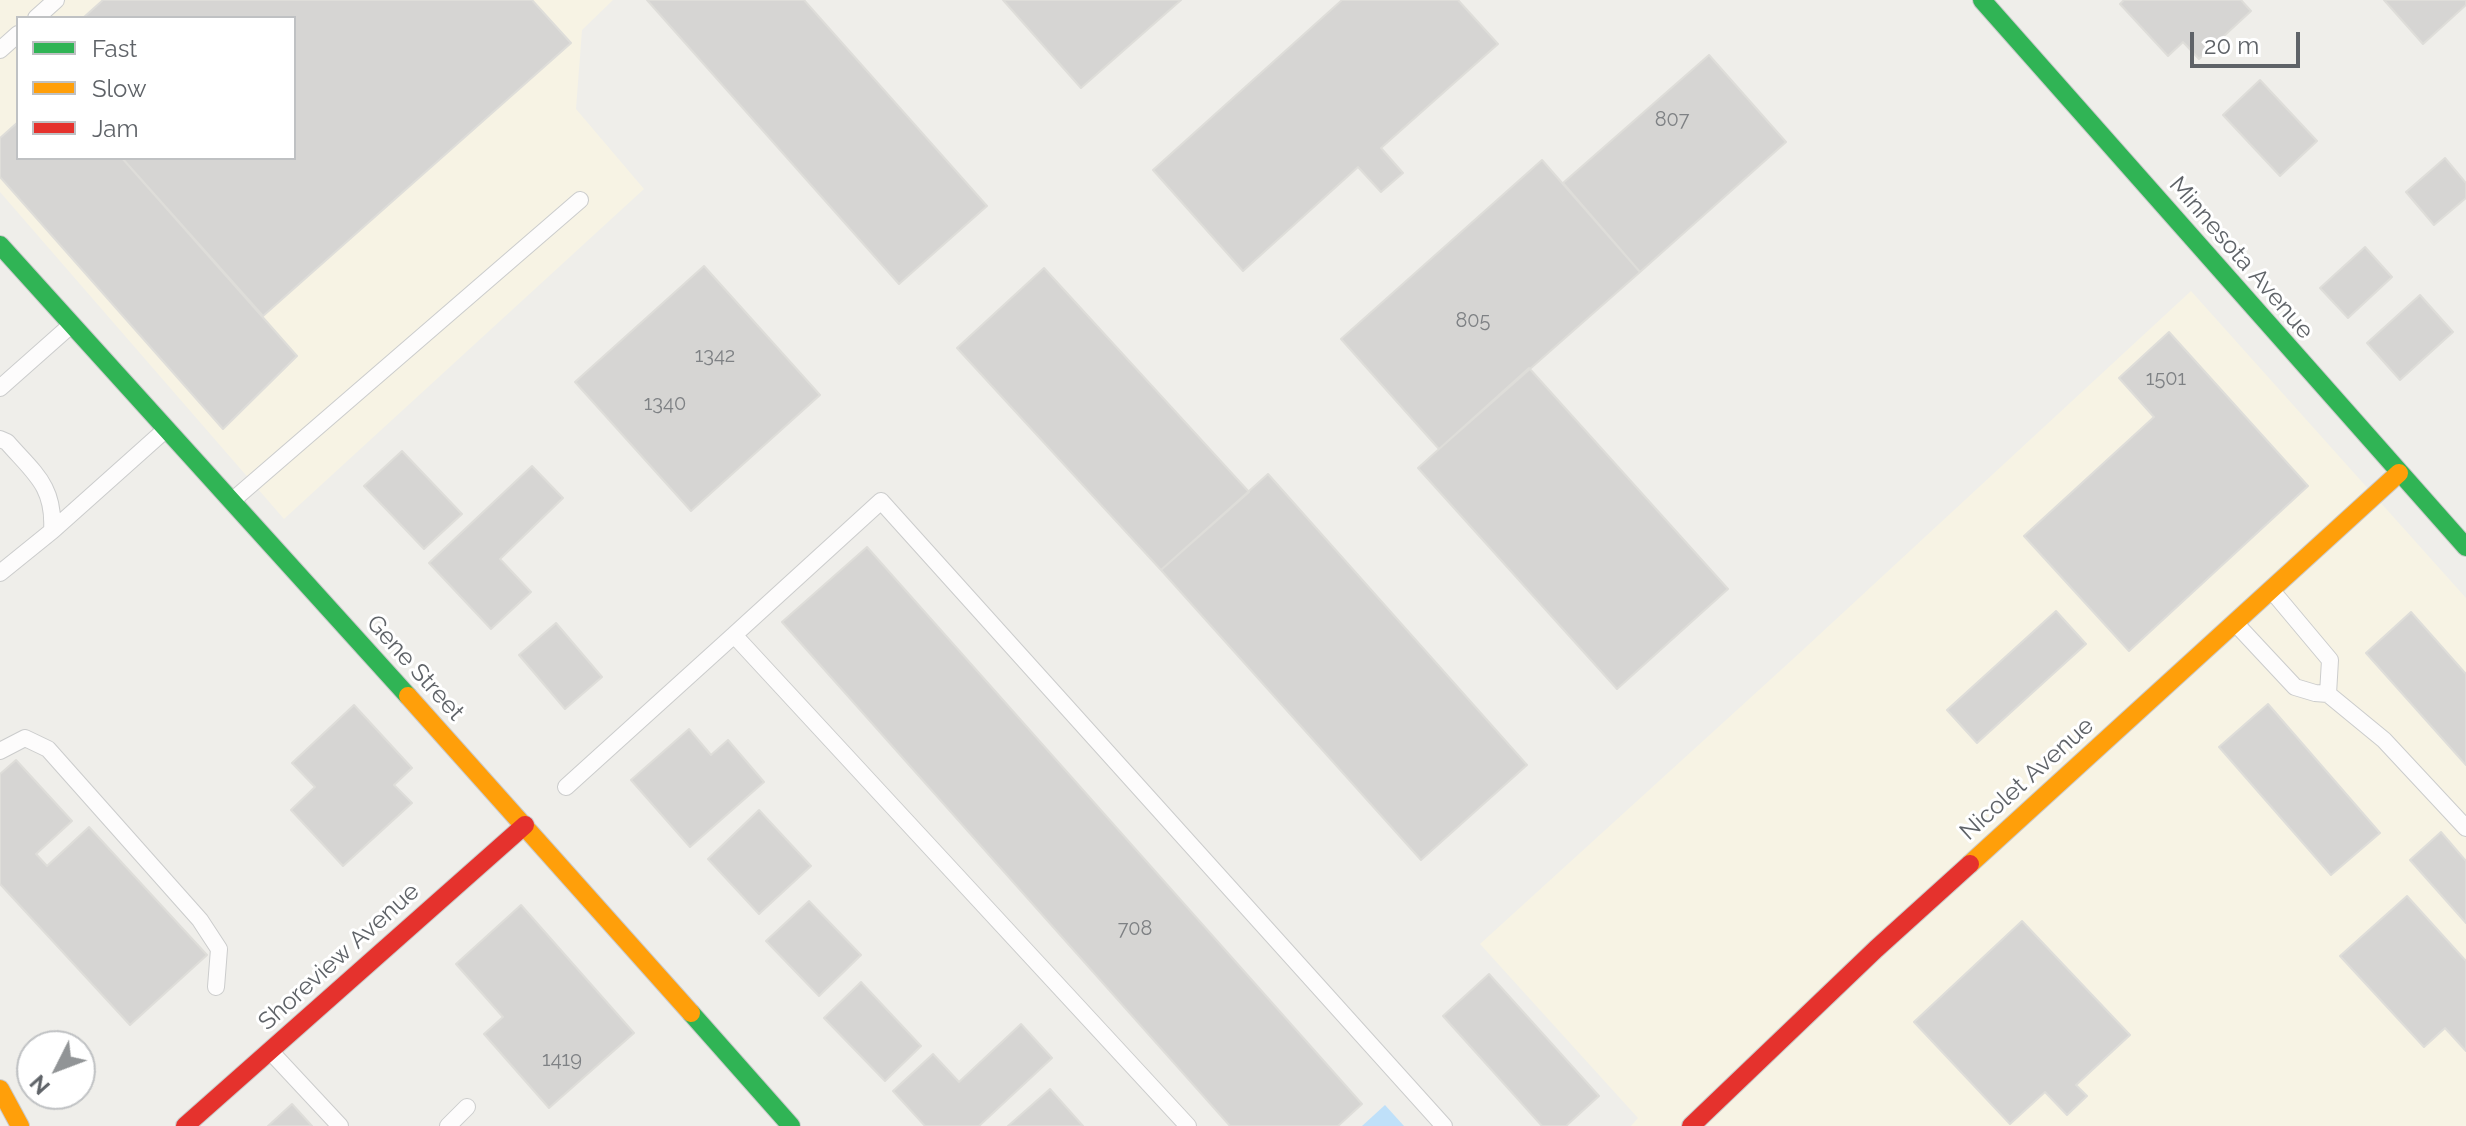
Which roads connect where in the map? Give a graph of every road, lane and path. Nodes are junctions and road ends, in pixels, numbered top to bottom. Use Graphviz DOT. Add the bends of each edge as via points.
graph roads {
  1 [pos="56,0"];
  2 [pos="1982,0"];
  3 [pos="38,16"];
  4 [pos="16,36"];
  5 [pos="0,50"];
  6 [pos="580,200"];
  7 [pos="0,245"];
  8 [pos="71,325"];
  9 [pos="0,388"];
  10 [pos="166,429"];
  11 [pos="0,439"];
  12 [pos="2399,473"];
  13 [pos="231,501"];
  14 [pos="52,531"];
  15 [pos="2466,547"];
  16 [pos="0,573"];
  17 [pos="2272,591"];
  18 [pos="2235,623"];
  19 [pos="734,635"];
  20 [pos="2328,694"];
  21 [pos="0,751"];
  22 [pos="566,787"];
  23 [pos="525,825"];
  24 [pos="2466,828"];
  25 [pos="216,987"];
  26 [pos="269,1051"];
  27 [pos="0,1089"];
  28 [pos="467,1107"];
  29 [pos="20,1126"];
  30 [pos="185,1126"];
  31 [pos="340,1126"];
  32 [pos="448,1126"];
  33 [pos="791,1126"];
  34 [pos="1188,1126"];
  35 [pos="1444,1126"];
  36 [pos="1691,1126"];
  1 -- 3 [label="lane"];
  2 -- 12 [label="street, Minnesota Avenue"];
  4 -- 5 [label="lane"];
  6 -- 13 [label="lane"];
  7 -- 8 [label="street, Gene Street"];
  8 -- 9 [label="lane"];
  8 -- 10 [label="street, Gene Street"];
  10 -- 13 [label="street, Gene Street"];
  10 -- 14 [label="lane"];
  11 -- 14 [label="lane" via="45,485"];
  12 -- 15 [label="street, Minnesota Avenue"];
  12 -- 17 [label="street, Nicolet Avenue"];
  13 -- 23 [label="street, Gene Street"];
  14 -- 16 [label="lane"];
  17 -- 18 [label="street, Nicolet Avenue"];
  17 -- 20 [label="lane" via="2330,660"];
  18 -- 20 [label="lane" via="2295,687"];
  18 -- 36 [label="street, Nicolet Avenue" via="1876,949"];
  19 -- 22 [label="lane"];
  19 -- 34 [label="lane"];
  19 -- 35 [label="lane" via="881,501"];
  20 -- 24 [label="lane" via="2384,740"];
  21 -- 25 [label="lane" via="25,738 48,749 200,920 219,949"];
  23 -- 26 [label="street, Shoreview Avenue"];
  23 -- 33 [label="street, Gene Street"];
  26 -- 30 [label="street, Shoreview Avenue"];
  26 -- 31 [label="lane"];
  27 -- 29 [label="street"];
  28 -- 32 [label="lane"];
}
